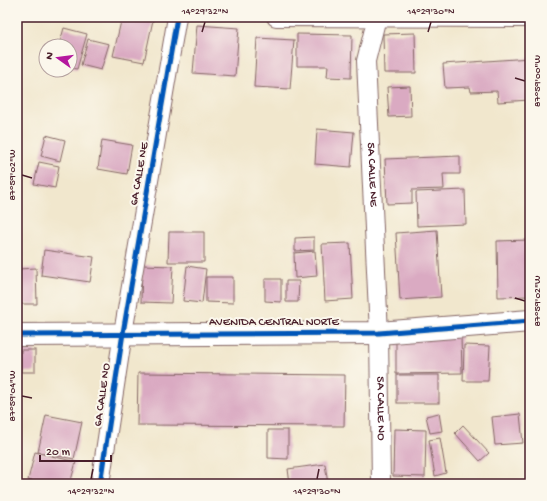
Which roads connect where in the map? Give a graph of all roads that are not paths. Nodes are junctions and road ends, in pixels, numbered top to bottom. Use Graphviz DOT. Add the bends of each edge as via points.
graph roads {
  1 [pos="177,17"];
  2 [pos="276,17"];
  3 [pos="377,18"];
  4 [pos="530,18"];
  5 [pos="530,321"];
  6 [pos="379,333"];
  7 [pos="123,334"];
  8 [pos="17,335"];
  9 [pos="100,484"];
  10 [pos="381,484"];
  1 -- 7 [label="street, 6A CALLE NE"];
  2 -- 3 [label="street"];
  3 -- 4 [label="street"];
  3 -- 6 [label="street, 5A CALLE NE" via="366,61"];
  5 -- 6 [label="street, AVENIDA CENTRAL NORTE"];
  6 -- 7 [label="street, AVENIDA CENTRAL NORTE"];
  6 -- 10 [label="street, 5A CALLE NO"];
  7 -- 8 [label="street, AVENIDA CENTRAL NORTE"];
  7 -- 9 [label="street, 6A CALLE NO"];
}
